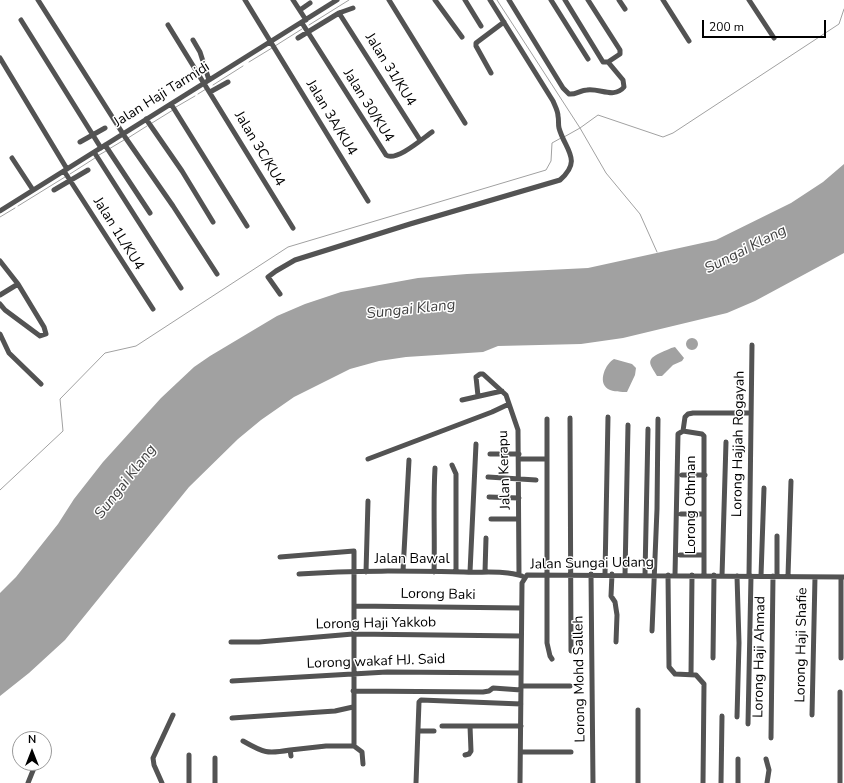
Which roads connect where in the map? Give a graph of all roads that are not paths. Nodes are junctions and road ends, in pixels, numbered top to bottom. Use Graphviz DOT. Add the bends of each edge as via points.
graph roads {
  1 [pos="38,0"];
  2 [pos="245,0"];
  3 [pos="293,0"];
  4 [pos="337,0"];
  5 [pos="389,0"];
  6 [pos="435,0"];
  7 [pos="465,0"];
  8 [pos="490,0"];
  9 [pos="509,0"];
  10 [pos="551,0"];
  11 [pos="565,0"];
  12 [pos="588,0"];
  13 [pos="620,0"];
  14 [pos="664,0"];
  15 [pos="749,0"];
  16 [pos="310,3"];
  17 [pos="353,8"];
  18 [pos="625,9"];
  19 [pos="300,10"];
  20 [pos="339,13"];
  21 [pos="21,20"];
  22 [pos="304,21"];
  23 [pos="504,22"];
  24 [pos="168,25"];
  25 [pos="481,26"];
  26 [pos="308,32"];
  27 [pos="462,37"];
  28 [pos="298,38"];
  29 [pos="774,38"];
  30 [pos="193,40"];
  31 [pos="689,41"];
  32 [pos="273,45"];
  33 [pos="0,58"];
  34 [pos="588,59"];
  35 [pos="606,62"];
  36 [pos="491,73"];
  37 [pos="209,80"];
  38 [pos="228,82"];
  39 [pos="204,83"];
  40 [pos="210,92"];
  41 [pos="171,104"];
  42 [pos="147,121"];
  43 [pos="465,123"];
  44 [pos="105,128"];
  45 [pos="432,132"];
  46 [pos="123,134"];
  47 [pos="92,135"];
  48 [pos="420,140"];
  49 [pos="80,142"];
  50 [pos="103,146"];
  51 [pos="94,152"];
  52 [pos="12,158"];
  53 [pos="65,170"];
  54 [pos="88,170"];
  55 [pos="70,180"];
  56 [pos="33,190"];
  57 [pos="54,190"];
  58 [pos="368,201"];
  59 [pos="0,211"];
  60 [pos="150,213"];
  61 [pos="213,222"];
  62 [pos="247,226"];
  63 [pos="293,228"];
  64 [pos="0,261"];
  65 [pos="216,274"];
  66 [pos="18,284"];
  67 [pos="181,288"];
  68 [pos="280,294"];
  69 [pos="0,295"];
  70 [pos="0,304"];
  71 [pos="153,309"];
  72 [pos="0,334"];
  73 [pos="752,345"];
  74 [pos="41,384"];
  75 [pos="502,391"];
  76 [pos="478,396"];
  77 [pos="462,400"];
  78 [pos="510,406"];
  79 [pos="751,413"];
  80 [pos="608,417"];
  81 [pos="570,418"];
  82 [pos="547,419"];
  83 [pos="658,419"];
  84 [pos="628,425"];
  85 [pos="648,429"];
  86 [pos="683,431"];
  87 [pos="726,442"];
  88 [pos="476,444"];
  89 [pos="490,454"];
  90 [pos="519,457"];
  91 [pos="368,459"];
  92 [pos="547,459"];
  93 [pos="409,460"];
  94 [pos="452,465"];
  95 [pos="435,468"];
  96 [pos="682,475"];
  97 [pos="705,475"];
  98 [pos="488,477"];
  99 [pos="519,479"];
  100 [pos="536,480"];
  101 [pos="791,481"];
  102 [pos="764,488"];
  103 [pos="489,497"];
  104 [pos="519,498"];
  105 [pos="368,501"];
  106 [pos="681,514"];
  107 [pos="704,514"];
  108 [pos="491,519"];
  109 [pos="518,519"];
  110 [pos="778,536"];
  111 [pos="486,538"];
  112 [pos="680,555"];
  113 [pos="703,555"];
  114 [pos="280,558"];
  115 [pos="403,571"];
  116 [pos="354,572"];
  117 [pos="366,572"];
  118 [pos="434,572"];
  119 [pos="456,572"];
  120 [pos="470,572"];
  121 [pos="485,572"];
  122 [pos="300,574"];
  123 [pos="547,574"];
  124 [pos="572,574"];
  125 [pos="591,574"];
  126 [pos="605,574"];
  127 [pos="612,574"];
  128 [pos="625,575"];
  129 [pos="645,575"];
  130 [pos="655,575"];
  131 [pos="668,575"];
  132 [pos="675,575"];
  133 [pos="692,575"];
  134 [pos="704,575"];
  135 [pos="714,575"];
  136 [pos="522,576"];
  137 [pos="722,576"];
  138 [pos="737,576"];
  139 [pos="750,576"];
  140 [pos="761,576"];
  141 [pos="775,576"];
  142 [pos="788,576"];
  143 [pos="815,577"];
  144 [pos="842,577"];
  145 [pos="354,606"];
  146 [pos="521,608"];
  147 [pos="652,631"];
  148 [pos="354,634"];
  149 [pos="521,636"];
  150 [pos="230,642"];
  151 [pos="616,642"];
  152 [pos="571,651"];
  153 [pos="713,658"];
  154 [pos="841,658"];
  155 [pos="552,659"];
  156 [pos="353,673"];
  157 [pos="521,673"];
  158 [pos="691,675"];
  159 [pos="232,681"];
  160 [pos="570,686"];
  161 [pos="521,688"];
  162 [pos="353,691"];
  163 [pos="426,692"];
  164 [pos="840,692"];
  165 [pos="422,700"];
  166 [pos="521,704"];
  167 [pos="353,707"];
  168 [pos="638,710"];
  169 [pos="173,715"];
  170 [pos="812,715"];
  171 [pos="722,716"];
  172 [pos="737,717"];
  173 [pos="232,718"];
  174 [pos="748,724"];
  175 [pos="442,726"];
  176 [pos="470,726"];
  177 [pos="521,726"];
  178 [pos="419,731"];
  179 [pos="434,731"];
  180 [pos="771,738"];
  181 [pos="243,741"];
  182 [pos="354,746"];
  183 [pos="521,752"];
  184 [pos="571,752"];
  185 [pos="189,755"];
  186 [pos="465,755"];
  187 [pos="215,758"];
  188 [pos="738,759"];
  189 [pos="766,759"];
  190 [pos="363,764"];
  191 [pos="33,771"];
  192 [pos="28,783"];
  193 [pos="162,783"];
  194 [pos="189,783"];
  195 [pos="215,783"];
  196 [pos="416,783"];
  197 [pos="520,783"];
  198 [pos="593,783"];
  199 [pos="638,783"];
  200 [pos="703,783"];
  201 [pos="721,783"];
  202 [pos="738,783"];
  203 [pos="767,783"];
  204 [pos="840,783"];
  1 -- 46 [label="street"];
  2 -- 32 [label="street, Jalan 3A/KU4"];
  3 -- 19 [label="street, Jalan 30/KU4"];
  4 -- 22 [label="street, Jalan Haji Tarmidi"];
  5 -- 43 [label="street"];
  6 -- 27 [label="street"];
  7 -- 25 [label="street"];
  8 -- 23 [label="street"];
  9 -- 35 [label="street" via="568,94 590,89 612,93 620,91 624,87 623,80"];
  10 -- 34 [label="street"];
  11 -- 35 [label="street"];
  12 -- 35 [label="street" via="620,50 620,54"];
  13 -- 18 [label="street"];
  14 -- 31 [label="street"];
  15 -- 29 [label="street"];
  16 -- 19 [label="street"];
  17 -- 20 [label="street"];
  19 -- 22 [label="street, Jalan 30/KU4"];
  20 -- 26 [label="street"];
  20 -- 48 [label="street, Jalan 31/KU4"];
  21 -- 47 [label="street"];
  22 -- 26 [label="street, Jalan 30/KU4"];
  22 -- 32 [label="street, Jalan Haji Tarmidi"];
  23 -- 36 [label="street" via="476,43"];
  23 -- 68 [label="street" via="553,102 558,114 560,132 572,156 570,169 560,180 295,260 268,278"];
  24 -- 39 [label="street, Jalan 3C/KU4"];
  26 -- 28 [label="street"];
  26 -- 48 [label="street, Jalan 30/KU4" via="386,155 394,157"];
  30 -- 37 [label="street" via="200,52"];
  32 -- 37 [label="street, Jalan Haji Tarmidi"];
  32 -- 58 [label="street, Jalan 3A/KU4"];
  33 -- 53 [label="street, Jalan 1L/KU4"];
  37 -- 39 [label="street, Jalan Haji Tarmidi"];
  38 -- 40 [label="street"];
  39 -- 40 [label="street, Jalan 3C/KU4"];
  39 -- 41 [label="street, Jalan Haji Tarmidi"];
  40 -- 63 [label="street, Jalan 3C/KU4"];
  41 -- 42 [label="street, Jalan Haji Tarmidi"];
  41 -- 62 [label="street"];
  42 -- 46 [label="street, Jalan Haji Tarmidi"];
  42 -- 61 [label="street"];
  44 -- 47 [label="street"];
  45 -- 48 [label="street, Jalan 30/KU4"];
  46 -- 50 [label="street, Jalan Haji Tarmidi"];
  46 -- 65 [label="street"];
  47 -- 49 [label="street"];
  47 -- 50 [label="street"];
  50 -- 51 [label="street, Jalan Haji Tarmidi"];
  50 -- 60 [label="street"];
  51 -- 53 [label="street, Jalan Haji Tarmidi"];
  51 -- 67 [label="street"];
  52 -- 56 [label="street"];
  53 -- 55 [label="street, Jalan 1L/KU4"];
  53 -- 56 [label="street, Jalan Haji Tarmidi"];
  54 -- 55 [label="street"];
  55 -- 57 [label="street"];
  55 -- 71 [label="street, Jalan 1L/KU4"];
  56 -- 59 [label="street, Jalan Haji Tarmidi"];
  64 -- 66 [label="street"];
  66 -- 69 [label="street"];
  66 -- 70 [label="street" via="44,327 44,335 40,336"];
  72 -- 74 [label="street" via="9,353"];
  73 -- 79 [label="street, Lorong Hajjah Rogayah"];
  75 -- 76 [label="street"];
  75 -- 76 [label="street, Jalan Kerapu" via="485,375 480,374 476,377"];
  75 -- 78 [label="street, Jalan Kerapu"];
  76 -- 77 [label="street"];
  78 -- 90 [label="street, Jalan Kerapu" via="518,430"];
  78 -- 91 [label="street"];
  79 -- 86 [label="street" via="688,414 685,417"];
  79 -- 139 [label="street, Lorong Hajjah Rogayah"];
  80 -- 126 [label="street"];
  81 -- 124 [label="street"];
  82 -- 92 [label="street"];
  83 -- 130 [label="street"];
  84 -- 128 [label="street"];
  85 -- 129 [label="street"];
  86 -- 97 [label="street, Lorong Othman" via="704,434"];
  86 -- 132 [label="street" via="678,434"];
  87 -- 137 [label="street"];
  88 -- 120 [label="street"];
  89 -- 90 [label="street"];
  90 -- 92 [label="street"];
  90 -- 99 [label="street, Jalan Kerapu"];
  92 -- 123 [label="street"];
  93 -- 115 [label="street"];
  94 -- 119 [label="street" via="456,474"];
  95 -- 118 [label="street"];
  96 -- 97 [label="street"];
  97 -- 107 [label="street, Lorong Othman"];
  98 -- 99 [label="street"];
  99 -- 100 [label="street"];
  99 -- 104 [label="street, Jalan Kerapu"];
  101 -- 142 [label="street"];
  102 -- 140 [label="street"];
  103 -- 104 [label="street"];
  104 -- 109 [label="street, Jalan Kerapu"];
  105 -- 117 [label="street"];
  106 -- 107 [label="street"];
  107 -- 113 [label="street, Lorong Othman"];
  108 -- 109 [label="street"];
  109 -- 136 [label="street, Jalan Kerapu"];
  110 -- 141 [label="street, Lorong Haji Ahmad"];
  111 -- 121 [label="street"];
  112 -- 113 [label="street"];
  113 -- 134 [label="street, Lorong Othman"];
  114 -- 116 [label="street" via="354,551"];
  115 -- 117 [label="street, Jalan Bawal"];
  115 -- 118 [label="street, Jalan Bawal"];
  116 -- 117 [label="street, Jalan Bawal"];
  116 -- 122 [label="street, Jalan Bawal"];
  116 -- 145 [label="street"];
  118 -- 119 [label="street, Jalan Bawal"];
  119 -- 120 [label="street, Jalan Bawal"];
  120 -- 121 [label="street, Jalan Bawal"];
  121 -- 136 [label="street, Jalan Bawal"];
  123 -- 124 [label="street, Jalan Sungai Udang"];
  123 -- 136 [label="street, Jalan Sungai Udang"];
  123 -- 155 [label="street" via="547,643"];
  124 -- 125 [label="street, Jalan Sungai Udang"];
  124 -- 152 [label="street"];
  125 -- 126 [label="street, Jalan Sungai Udang"];
  125 -- 198 [label="street, Lorong Mohd Salleh"];
  126 -- 127 [label="street, Jalan Sungai Udang"];
  127 -- 128 [label="street, Jalan Sungai Udang"];
  127 -- 151 [label="street" via="611,596 615,602 617,615"];
  128 -- 129 [label="street, Jalan Sungai Udang"];
  129 -- 130 [label="street, Jalan Sungai Udang"];
  130 -- 131 [label="street, Jalan Sungai Udang"];
  130 -- 147 [label="street"];
  131 -- 132 [label="street, Jalan Sungai Udang"];
  131 -- 158 [label="street" via="669,667 675,674"];
  132 -- 133 [label="street, Jalan Sungai Udang"];
  133 -- 134 [label="street, Jalan Sungai Udang"];
  133 -- 158 [label="street"];
  134 -- 135 [label="street, Jalan Sungai Udang"];
  135 -- 137 [label="street, Jalan Sungai Udang"];
  135 -- 153 [label="street"];
  136 -- 146 [label="street, Jalan Sungai Udang"];
  137 -- 138 [label="street, Jalan Sungai Udang"];
  138 -- 139 [label="street, Jalan Sungai Udang"];
  138 -- 172 [label="street"];
  139 -- 140 [label="street, Jalan Sungai Udang"];
  139 -- 174 [label="street"];
  140 -- 141 [label="street, Jalan Sungai Udang"];
  141 -- 142 [label="street, Jalan Sungai Udang"];
  141 -- 180 [label="street, Lorong Haji Ahmad"];
  142 -- 143 [label="street, Jalan Sungai Udang"];
  143 -- 144 [label="street, Jalan Sungai Udang"];
  143 -- 170 [label="street, Lorong Haji Shafie"];
  144 -- 154 [label="street"];
  145 -- 146 [label="street, Lorong Baki"];
  145 -- 148 [label="street"];
  146 -- 149 [label="street, Jalan Sungai Udang"];
  148 -- 149 [label="street, Lorong Haji Yakkob"];
  148 -- 150 [label="street, Lorong Haji Yakkob"];
  148 -- 156 [label="street"];
  149 -- 157 [label="street, Jalan Sungai Udang"];
  156 -- 157 [label="street, Lorong wakaf HJ. Said"];
  156 -- 159 [label="street, Lorong wakaf HJ. Said"];
  156 -- 162 [label="street"];
  157 -- 161 [label="street, Jalan Sungai Udang"];
  158 -- 200 [label="street" via="696,676 704,684"];
  160 -- 161 [label="street"];
  161 -- 163 [label="street" via="493,688 486,692"];
  161 -- 166 [label="street, Jalan Sungai Udang"];
  162 -- 163 [label="street"];
  162 -- 167 [label="street"];
  163 -- 165 [label="street"];
  164 -- 204 [label="street"];
  165 -- 166 [label="street"];
  165 -- 178 [label="street" via="419,702"];
  166 -- 177 [label="street, Jalan Sungai Udang"];
  167 -- 173 [label="street"];
  167 -- 182 [label="street"];
  168 -- 199 [label="street"];
  169 -- 193 [label="street" via="153,758"];
  171 -- 201 [label="street"];
  175 -- 176 [label="street"];
  176 -- 177 [label="street"];
  176 -- 186 [label="street" via="471,751"];
  177 -- 183 [label="street, Jalan Sungai Udang"];
  178 -- 179 [label="street"];
  178 -- 196 [label="street"];
  181 -- 182 [label="street" via="269,753 291,753 326,746"];
  182 -- 190 [label="street" via="362,752"];
  183 -- 184 [label="street"];
  183 -- 197 [label="street, Jalan Sungai Udang"];
  185 -- 194 [label="street"];
  187 -- 195 [label="street"];
  188 -- 202 [label="street"];
  189 -- 203 [label="street" via="769,770"];
  191 -- 192 [label="street"];
}
